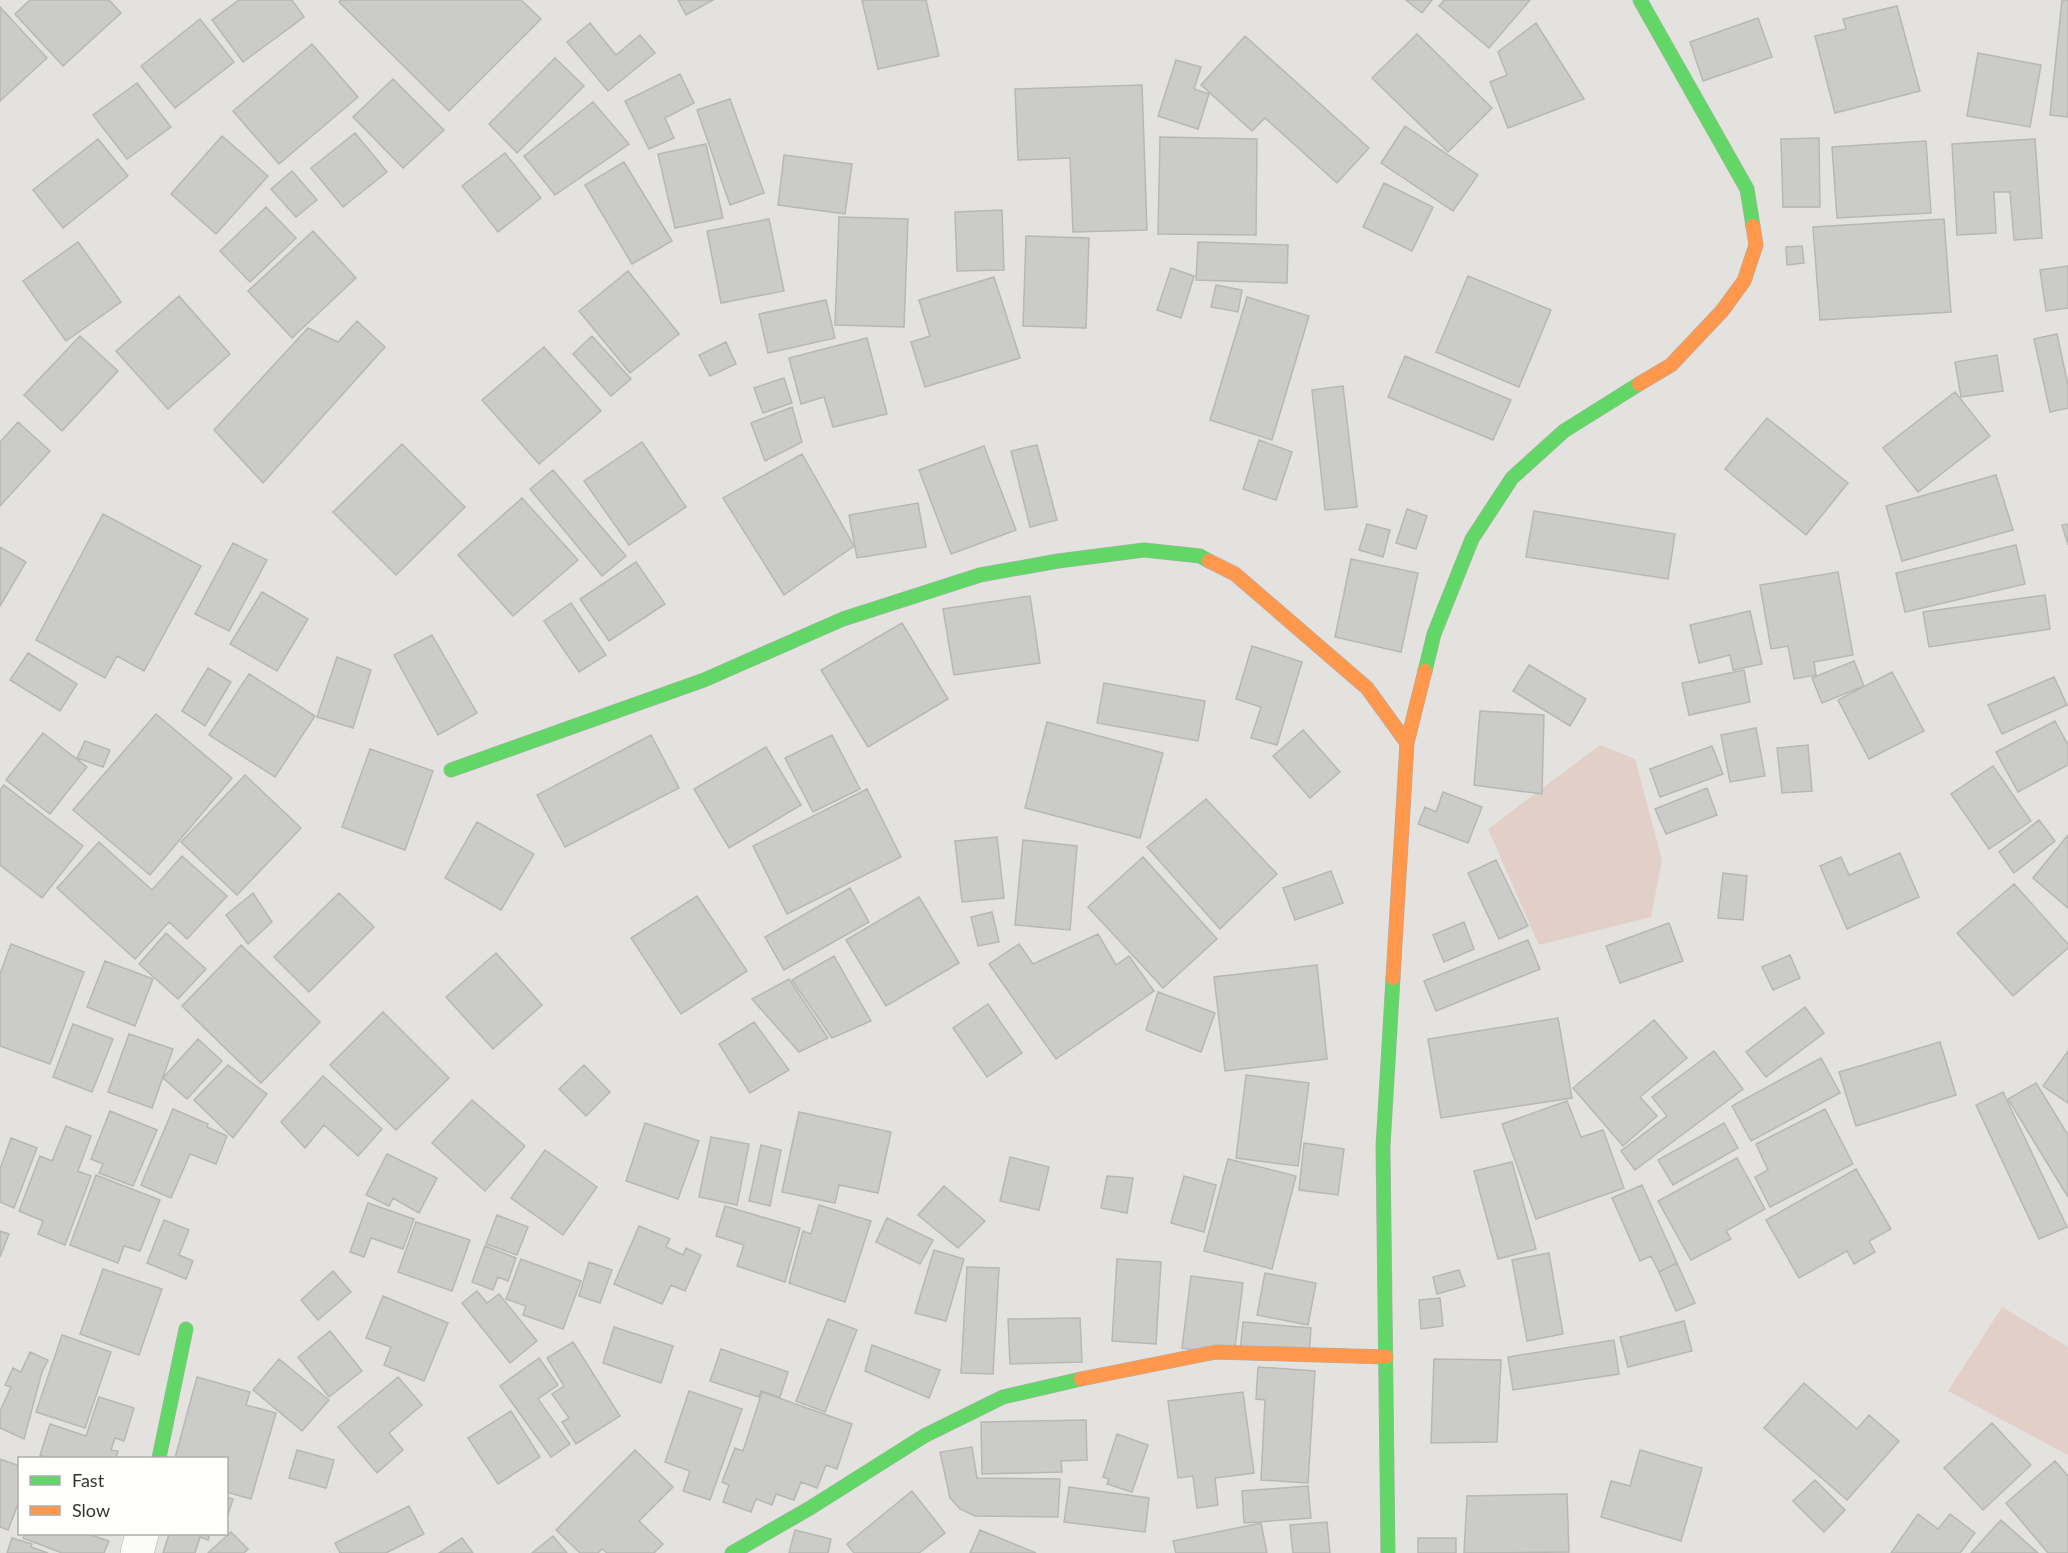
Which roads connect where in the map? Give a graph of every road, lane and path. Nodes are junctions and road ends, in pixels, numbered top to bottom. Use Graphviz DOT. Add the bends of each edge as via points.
graph roads {
  1 [pos="1640,0"];
  2 [pos="1407,743"];
  3 [pos="451,770"];
  4 [pos="186,1329"];
  5 [pos="1386,1357"];
  6 [pos="159,1457"];
  7 [pos="142,1535"];
  8 [pos="137,1553"];
  9 [pos="732,1553"];
  10 [pos="1388,1553"];
  1 -- 2 [label="street" via="1747,189 1756,245 1744,281 1722,311 1671,365 1564,431 1512,478 1472,539 1434,634"];
  2 -- 3 [label="street" via="1367,688 1235,574 1200,556 1144,550 980,575 843,619 704,680"];
  2 -- 5 [label="street" via="1383,1146"];
  4 -- 6 [label="street"];
  5 -- 9 [label="street" via="1216,1352 1003,1397 924,1437"];
  5 -- 10 [label="street"];
  7 -- 8 [label="street"];
}
